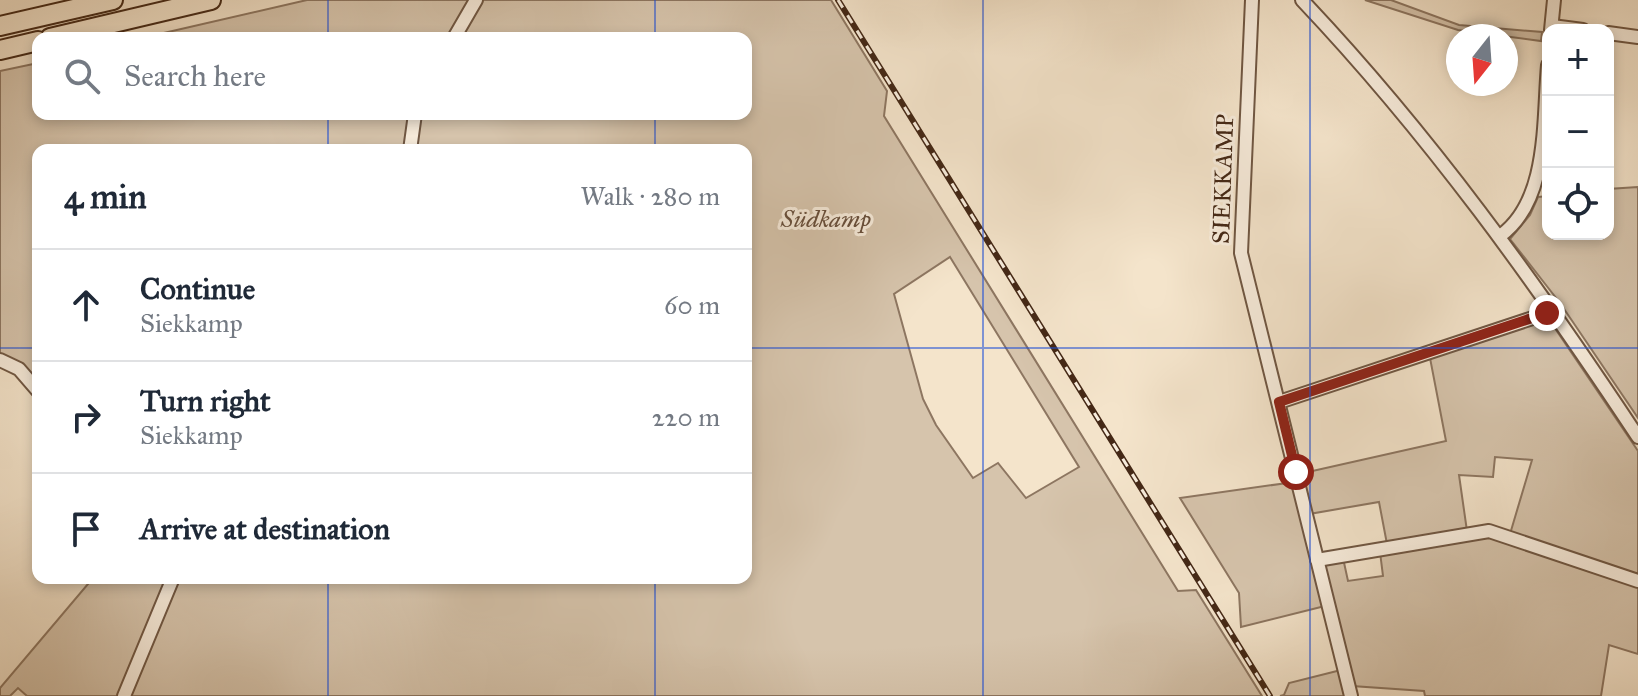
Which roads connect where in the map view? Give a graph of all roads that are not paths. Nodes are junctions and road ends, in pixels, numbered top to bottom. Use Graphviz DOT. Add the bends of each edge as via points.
graph roads {
  1 [pos="113,0"];
  2 [pos="211,0"];
  3 [pos="476,0"];
  4 [pos="1252,0"];
  5 [pos="1302,0"];
  6 [pos="1554,0"];
  7 [pos="1551,24"];
  8 [pos="0,26"];
  9 [pos="75,32"];
  10 [pos="457,32"];
  11 [pos="1614,34"];
  12 [pos="1638,37"];
  13 [pos="32,42"];
  14 [pos="0,50"];
  15 [pos="1545,96"];
  16 [pos="414,120"];
  17 [pos="411,144"];
  18 [pos="1500,236"];
  19 [pos="1554,311"];
  20 [pos="0,360"];
  21 [pos="32,384"];
  22 [pos="1279,402"];
  23 [pos="1638,437"];
  24 [pos="1317,560"];
  25 [pos="1638,581"];
  26 [pos="171,584"];
  27 [pos="124,696"];
  28 [pos="1351,696"];
  1 -- 8 [label="highway"];
  2 -- 9 [label="highway"];
  3 -- 10 [label="street"];
  4 -- 22 [label="street, SIEKKAMP" via="1241,253"];
  5 -- 18 [label="street" via="1415,127"];
  6 -- 7 [label="street"];
  11 -- 12 [label="street"];
  13 -- 14 [label="highway"];
  15 -- 18 [label="street" via="1531,199"];
  16 -- 17 [label="street"];
  18 -- 19 [label="street"];
  19 -- 22 [label="street"];
  19 -- 23 [label="street"];
  20 -- 21 [label="street" via="19,369"];
  22 -- 24 [label="street, SIEKKAMP"];
  24 -- 25 [label="street" via="1489,531"];
  24 -- 28 [label="street, SIEKKAMP"];
  26 -- 27 [label="street"];
}
